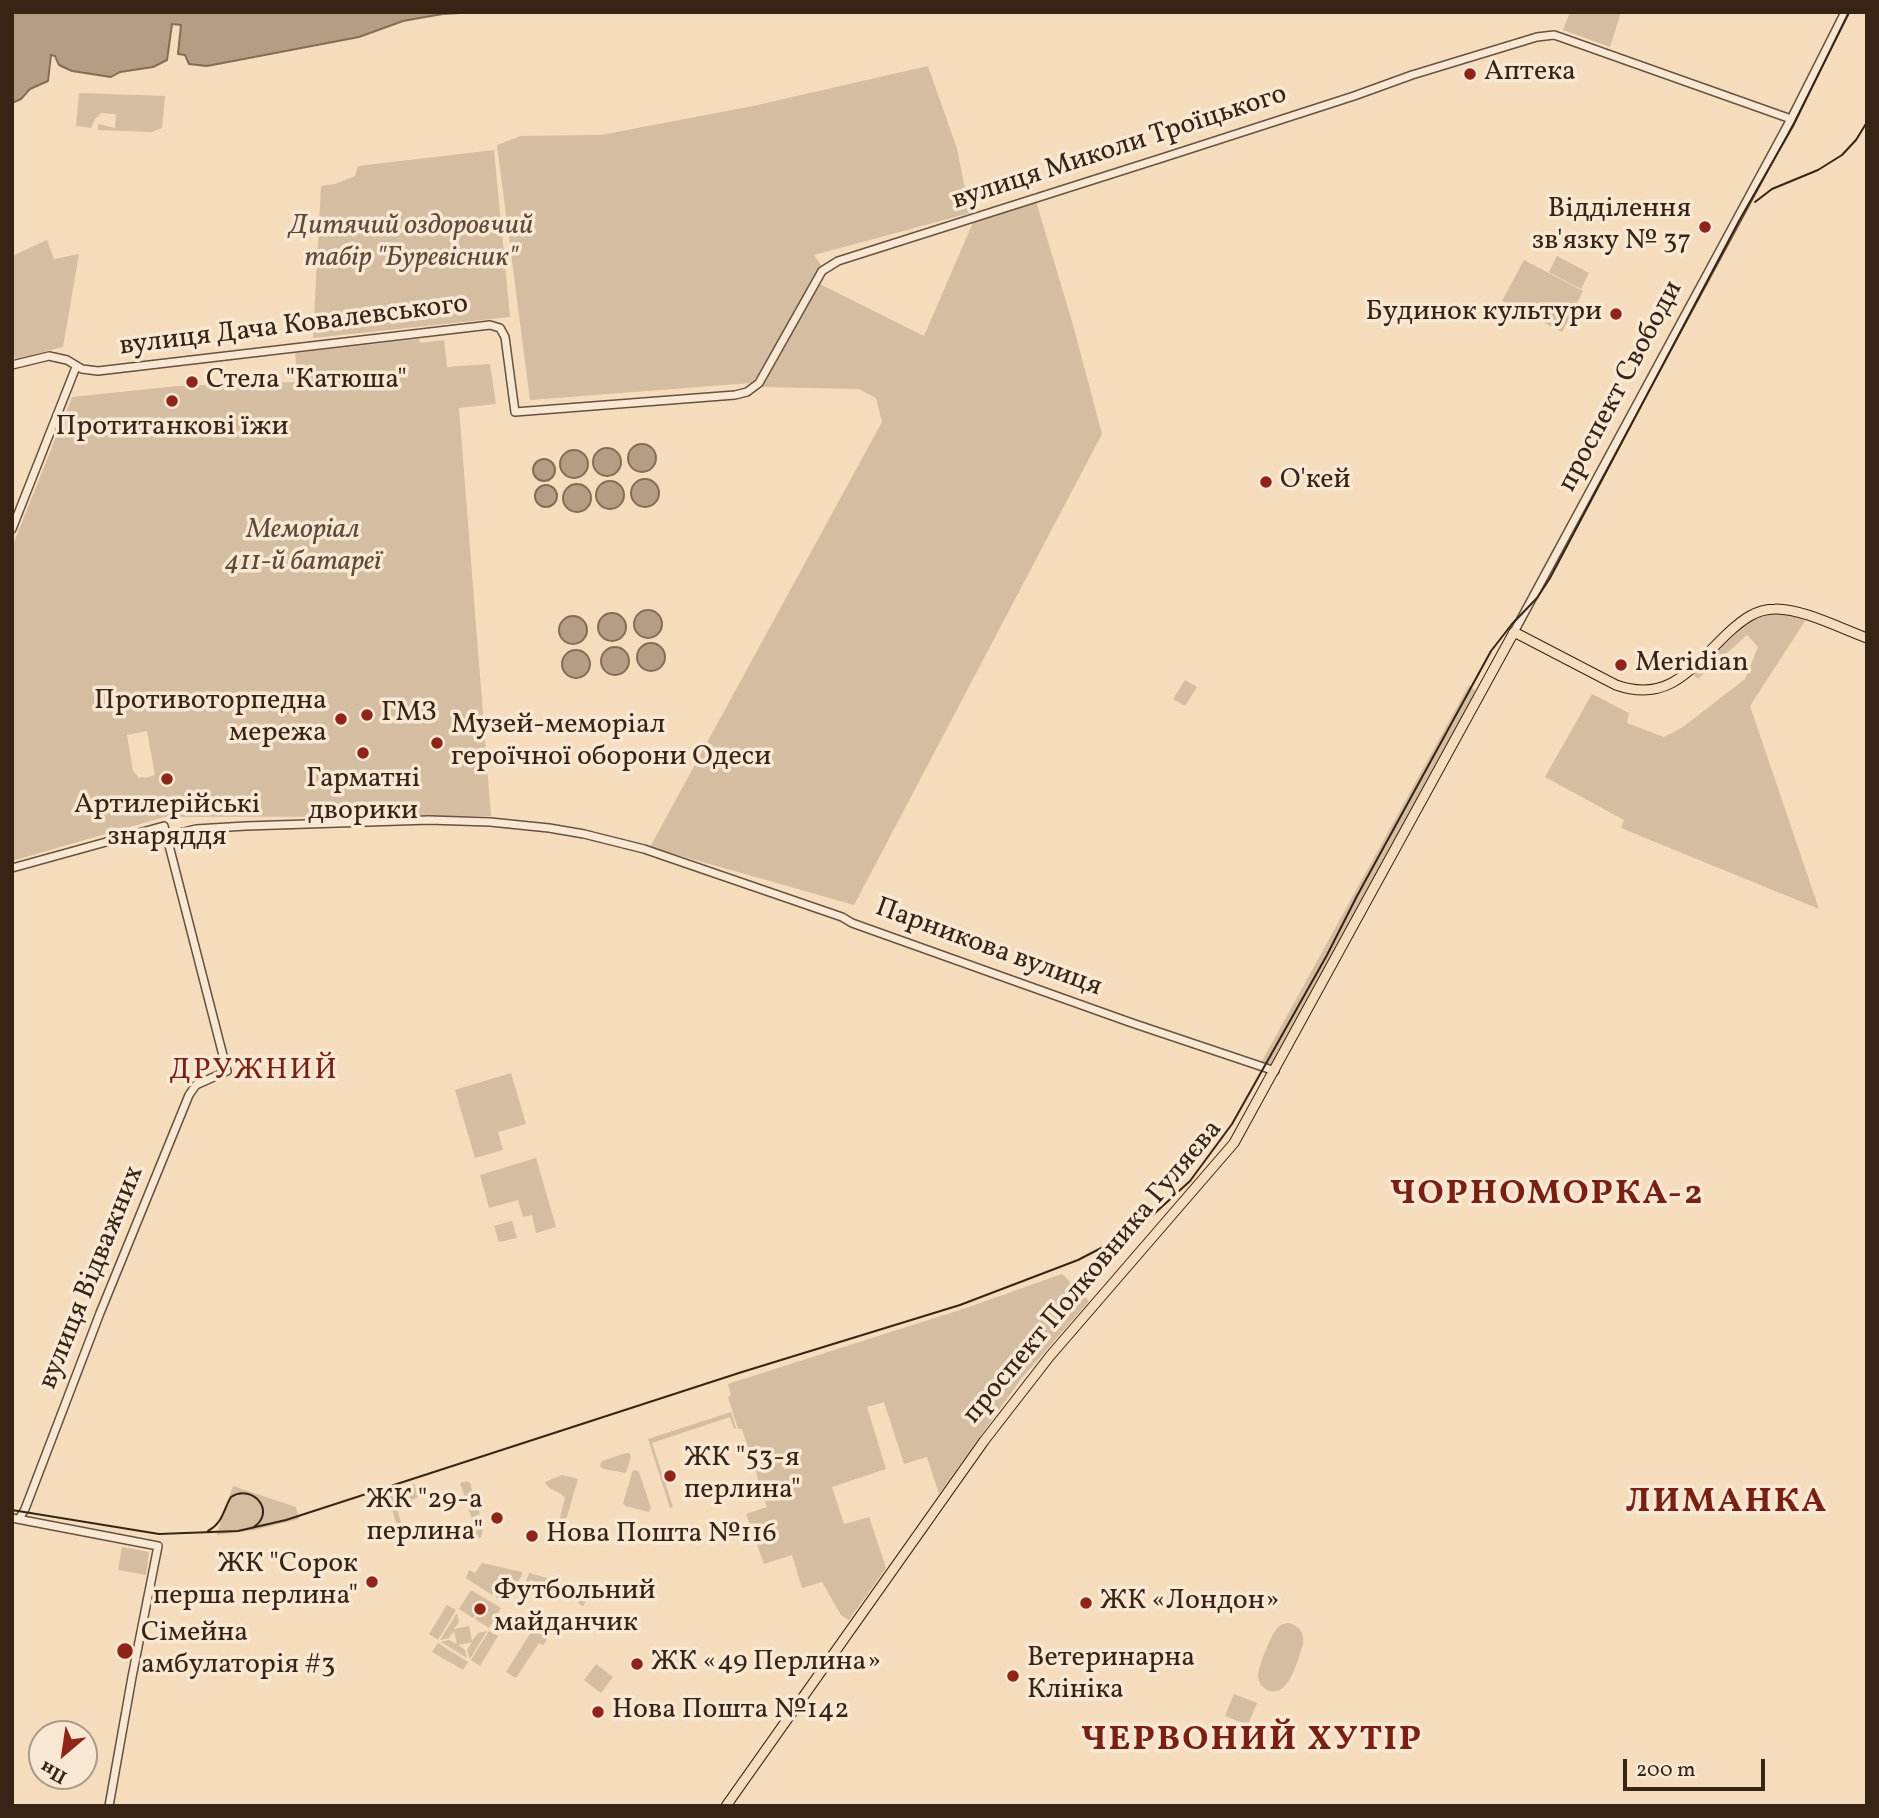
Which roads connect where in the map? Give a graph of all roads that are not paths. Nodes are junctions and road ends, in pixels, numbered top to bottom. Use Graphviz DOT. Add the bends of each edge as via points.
graph roads {
  1 [pos="1845,12"];
  2 [pos="1791,118"];
  3 [pos="12,365"];
  4 [pos="76,367"];
  5 [pos="515,412"];
  6 [pos="12,529"];
  7 [pos="1514,632"];
  8 [pos="1867,638"];
  9 [pos="167,836"];
  10 [pos="12,868"];
  11 [pos="1275,1071"];
  12 [pos="16,1519"];
  13 [pos="109,1806"];
  14 [pos="726,1806"];
  1 -- 2 [label="street, проспект Свободи"];
  2 -- 5 [label="street, вулиця Миколи Троїцького" via="1545,35 838,261 822,271 759,383 741,394"];
  2 -- 7 [label="street, проспект Свободи"];
  3 -- 4 [label="street, вулиця Дача Ковалевського" via="49,356"];
  4 -- 5 [label="street, вулиця Дача Ковалевського" via="98,372 490,326 503,332"];
  4 -- 6 [label="street"];
  7 -- 8 [label="main road" via="1616,685 1646,691 1671,684 1742,621 1768,609 1795,611"];
  7 -- 11 [label="main road, проспект Полковника Гуляєва"];
  9 -- 10 [label="street" via="164,826"];
  9 -- 11 [label="street, Парникова вулиця" via="246,826 429,820 584,834 688,864"];
  9 -- 12 [label="street, вулиця Відважних" via="227,1071 199,1084 190,1095 25,1509"];
  11 -- 14 [label="main road, проспект Полковника Гуляєва" via="1224,1155 1050,1356 984,1441"];
  12 -- 13 [label="street" via="158,1546"];
}
